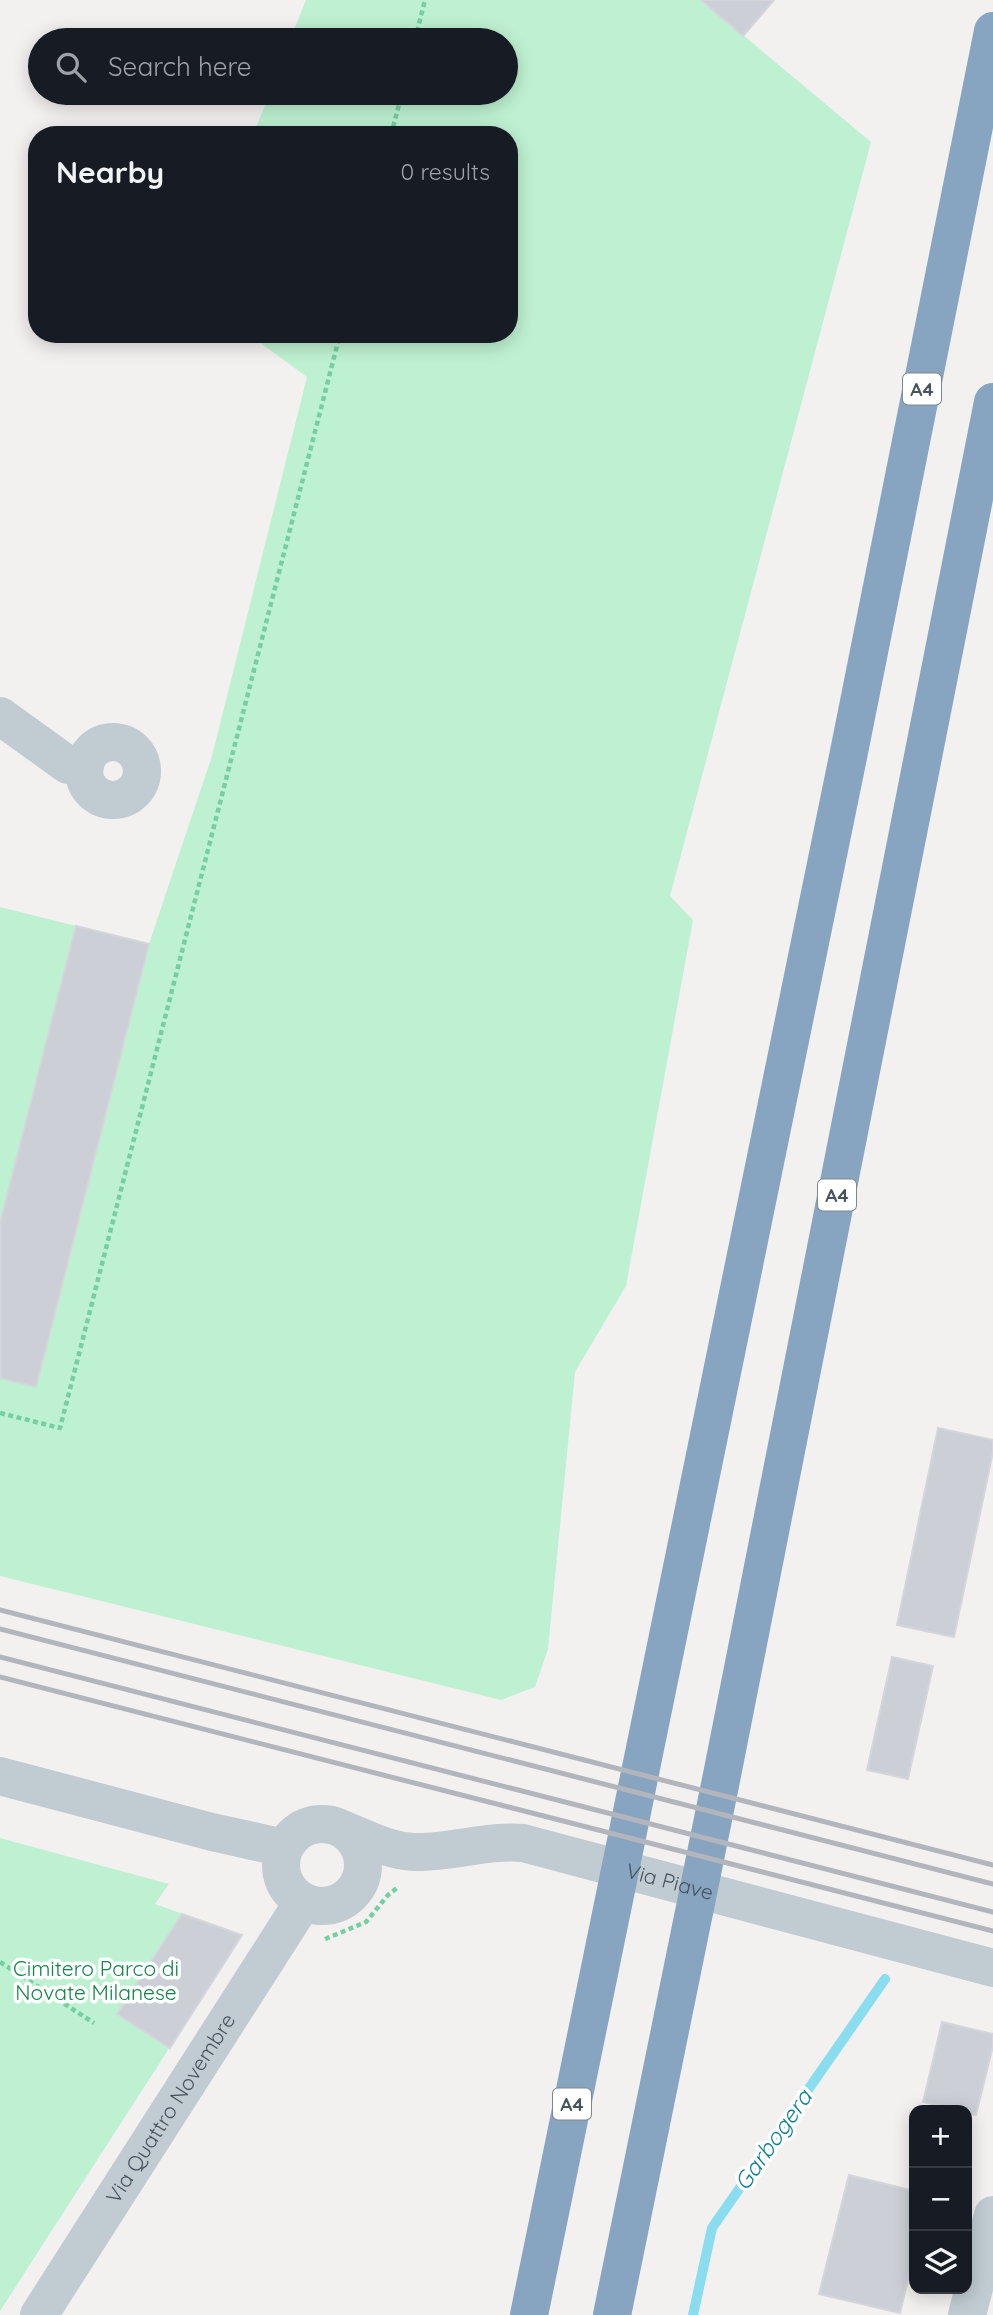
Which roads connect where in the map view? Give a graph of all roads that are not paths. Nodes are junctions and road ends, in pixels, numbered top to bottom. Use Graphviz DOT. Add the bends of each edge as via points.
graph roads {
  1 [pos="993,31"];
  2 [pos="993,402"];
  3 [pos="0,716"];
  4 [pos="85,766"];
  5 [pos="0,1776"];
  6 [pos="347,1830"];
  7 [pos="284,1848"];
  8 [pos="303,1902"];
  9 [pos="993,1968"];
  10 [pos="993,2215"];
  11 [pos="39,2315"];
  12 [pos="529,2315"];
  13 [pos="612,2315"];
  14 [pos="967,2315"];
  1 -- 12 [label="highway, A4"];
  2 -- 13 [label="highway, A4"];
  3 -- 4 [label="street" via="68,765"];
  5 -- 7 [label="street"];
  6 -- 7 [label="street" via="311,1824"];
  6 -- 8 [label="street" via="362,1852 364,1865 354,1892 330,1905"];
  6 -- 9 [label="street, Via Piave" via="383,1846 415,1852 490,1842 523,1843"];
  7 -- 8 [label="street" via="281,1872 285,1884"];
  8 -- 11 [label="street, Via Quattro Novembre"];
  10 -- 14 [label="street"];
}
